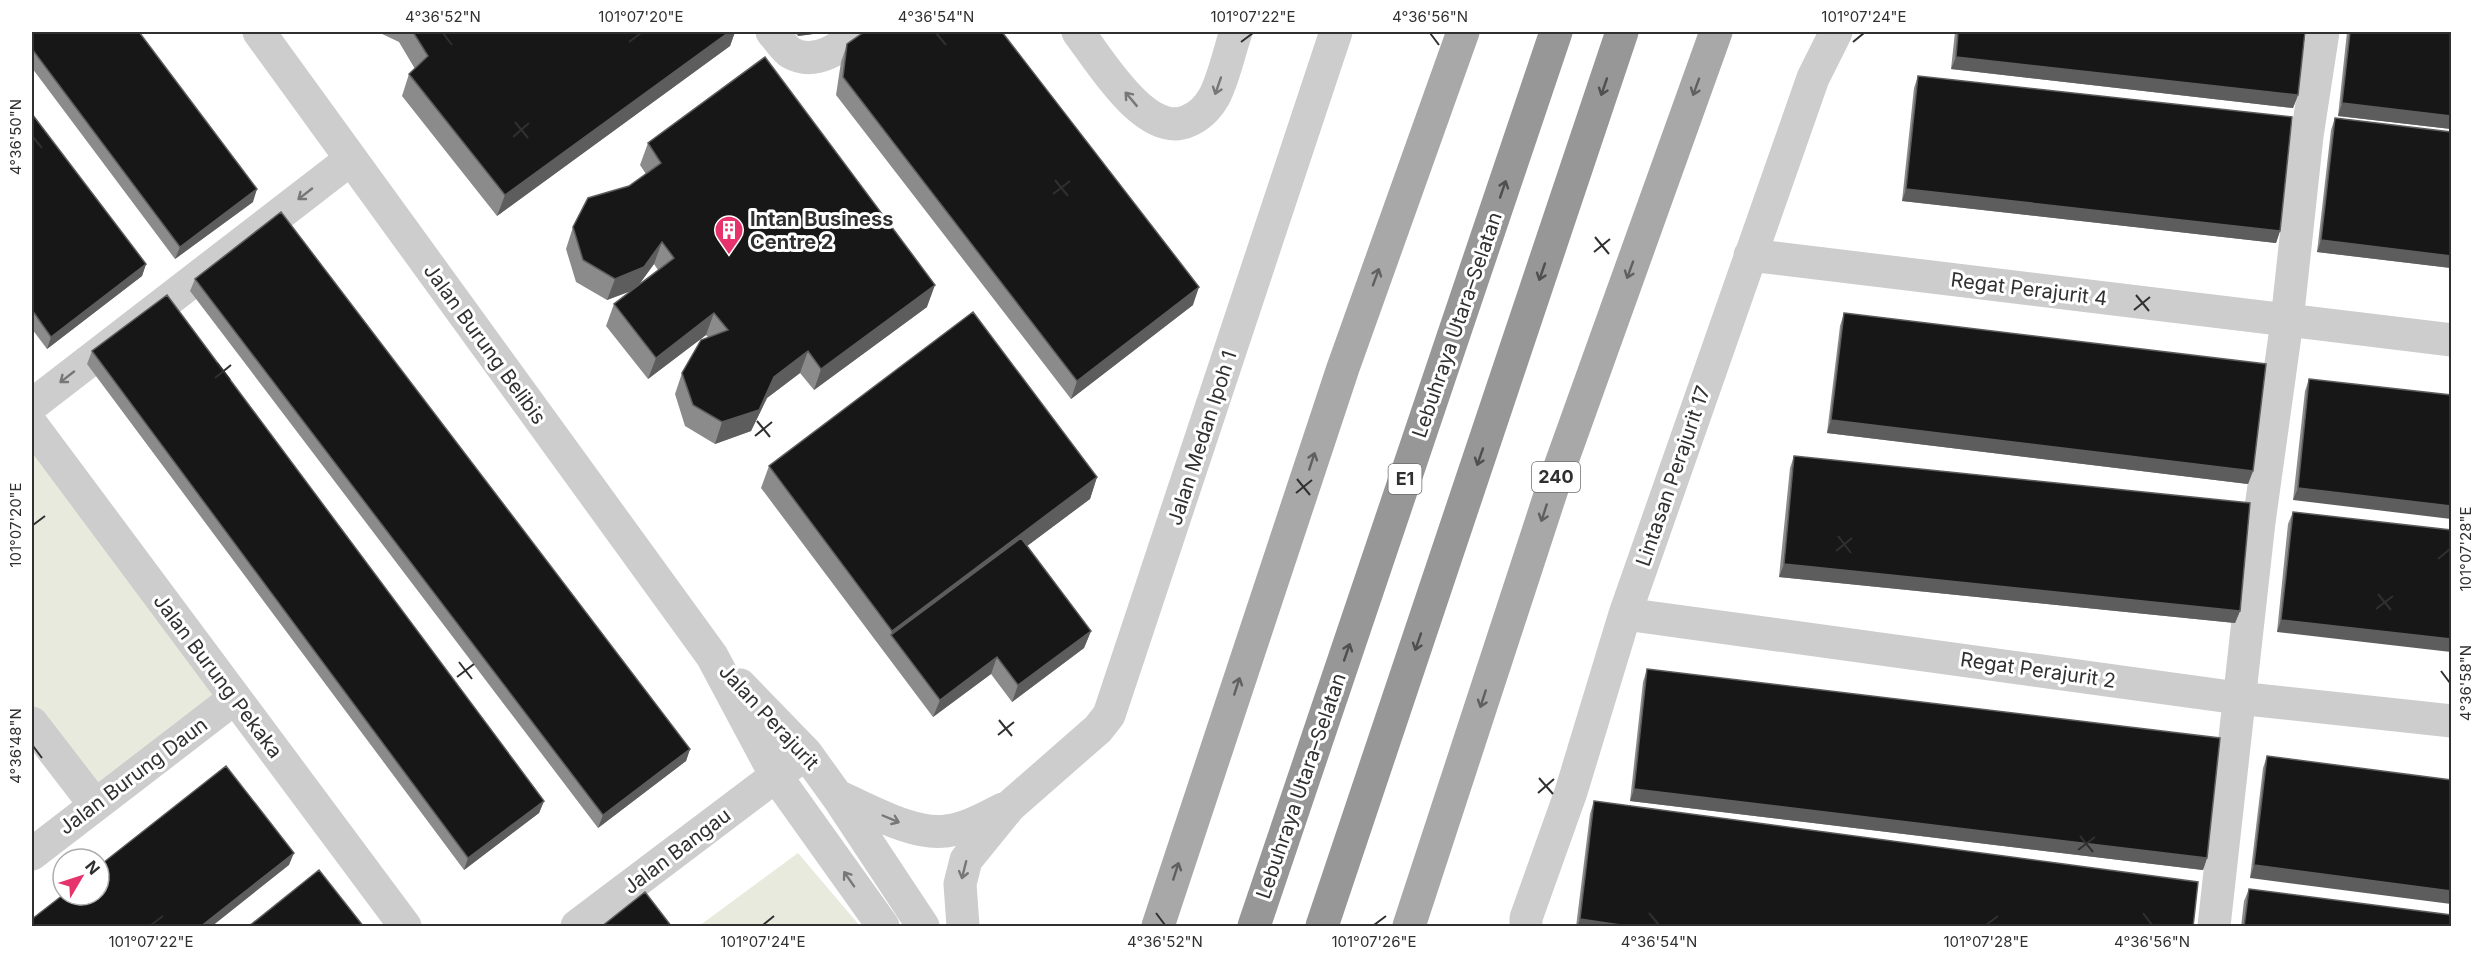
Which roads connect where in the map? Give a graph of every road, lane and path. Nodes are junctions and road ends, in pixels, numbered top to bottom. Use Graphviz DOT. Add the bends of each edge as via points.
graph roads {
  1 [pos="259,32"];
  2 [pos="772,32"];
  3 [pos="860,32"];
  4 [pos="1078,32"];
  5 [pos="1236,32"];
  6 [pos="1336,32"];
  7 [pos="1463,32"];
  8 [pos="1556,32"];
  9 [pos="1622,32"];
  10 [pos="1716,32"];
  11 [pos="1836,32"];
  12 [pos="2323,32"];
  13 [pos="351,159"];
  14 [pos="1750,255"];
  15 [pos="2287,321"];
  16 [pos="2451,340"];
  17 [pos="32,405"];
  18 [pos="32,425"];
  19 [pos="1625,614"];
  20 [pos="712,656"];
  21 [pos="234,698"];
  22 [pos="2238,698"];
  23 [pos="2451,721"];
  24 [pos="32,723"];
  25 [pos="806,753"];
  26 [pos="776,776"];
  27 [pos="837,796"];
  28 [pos="95,805"];
  29 [pos="1010,806"];
  30 [pos="32,854"];
  31 [pos="405,927"];
  32 [pos="577,927"];
  33 [pos="882,927"];
  34 [pos="923,927"];
  35 [pos="963,927"];
  36 [pos="1158,927"];
  37 [pos="1254,927"];
  38 [pos="1322,927"];
  39 [pos="1409,927"];
  40 [pos="1526,927"];
  41 [pos="2214,927"];
  1 -- 13 [label="street, Jalan Burung Belibis"];
  2 -- 3 [label="street" via="790,53 807,57 838,49"];
  5 -- 4 [label="street, one-way" via="1214,96 1201,115 1180,125 1158,122 1139,109"];
  6 -- 29 [label="street, Jalan Medan Ipoh 1" via="1109,715"];
  36 -- 7 [label="main road, one-way" via="1343,368"];
  37 -- 8 [label="highway, Lebuhraya Utara–Selatan / E1, one-way"];
  9 -- 38 [label="highway, one-way"];
  10 -- 39 [label="main road, 240, one-way" via="1552,486"];
  11 -- 14 [label="street, Lintasan Perajurit 17" via="1814,78"];
  12 -- 15 [label="street" via="2307,136"];
  13 -- 17 [label="street, one-way"];
  13 -- 20 [label="street, Jalan Burung Belibis"];
  14 -- 15 [label="street, Regat Perajurit 4"];
  14 -- 19 [label="street, Lintasan Perajurit 17"];
  15 -- 16 [label="street, Regat Perajurit 4"];
  15 -- 22 [label="street"];
  18 -- 21 [label="street, Jalan Burung Pekaka"];
  19 -- 22 [label="street, Regat Perajurit 2"];
  19 -- 40 [label="street, Lintasan Perajurit 17"];
  20 -- 25 [label="street, Jalan Perajurit"];
  20 -- 26 [label="street, Jalan Perajurit"];
  21 -- 28 [label="street, Jalan Burung Daun"];
  21 -- 31 [label="street, Jalan Burung Pekaka"];
  22 -- 23 [label="street, Regat Perajurit 2"];
  22 -- 41 [label="street"];
  24 -- 28 [label="street"];
  25 -- 26 [label="street, Jalan Bangau"];
  25 -- 27 [label="street, Jalan Perajurit"];
  26 -- 32 [label="street, Jalan Bangau"];
  33 -- 26 [label="street, Jalan Perajurit, one-way"];
  27 -- 29 [label="street, Jalan Medan Ipoh 1, one-way" via="925,832 967,826"];
  27 -- 34 [label="street, Jalan Perajurit"];
  28 -- 30 [label="street, Jalan Burung Daun"];
  29 -- 35 [label="street, Jalan Medan Ipoh 1, one-way" via="966,860 960,884"];
}
